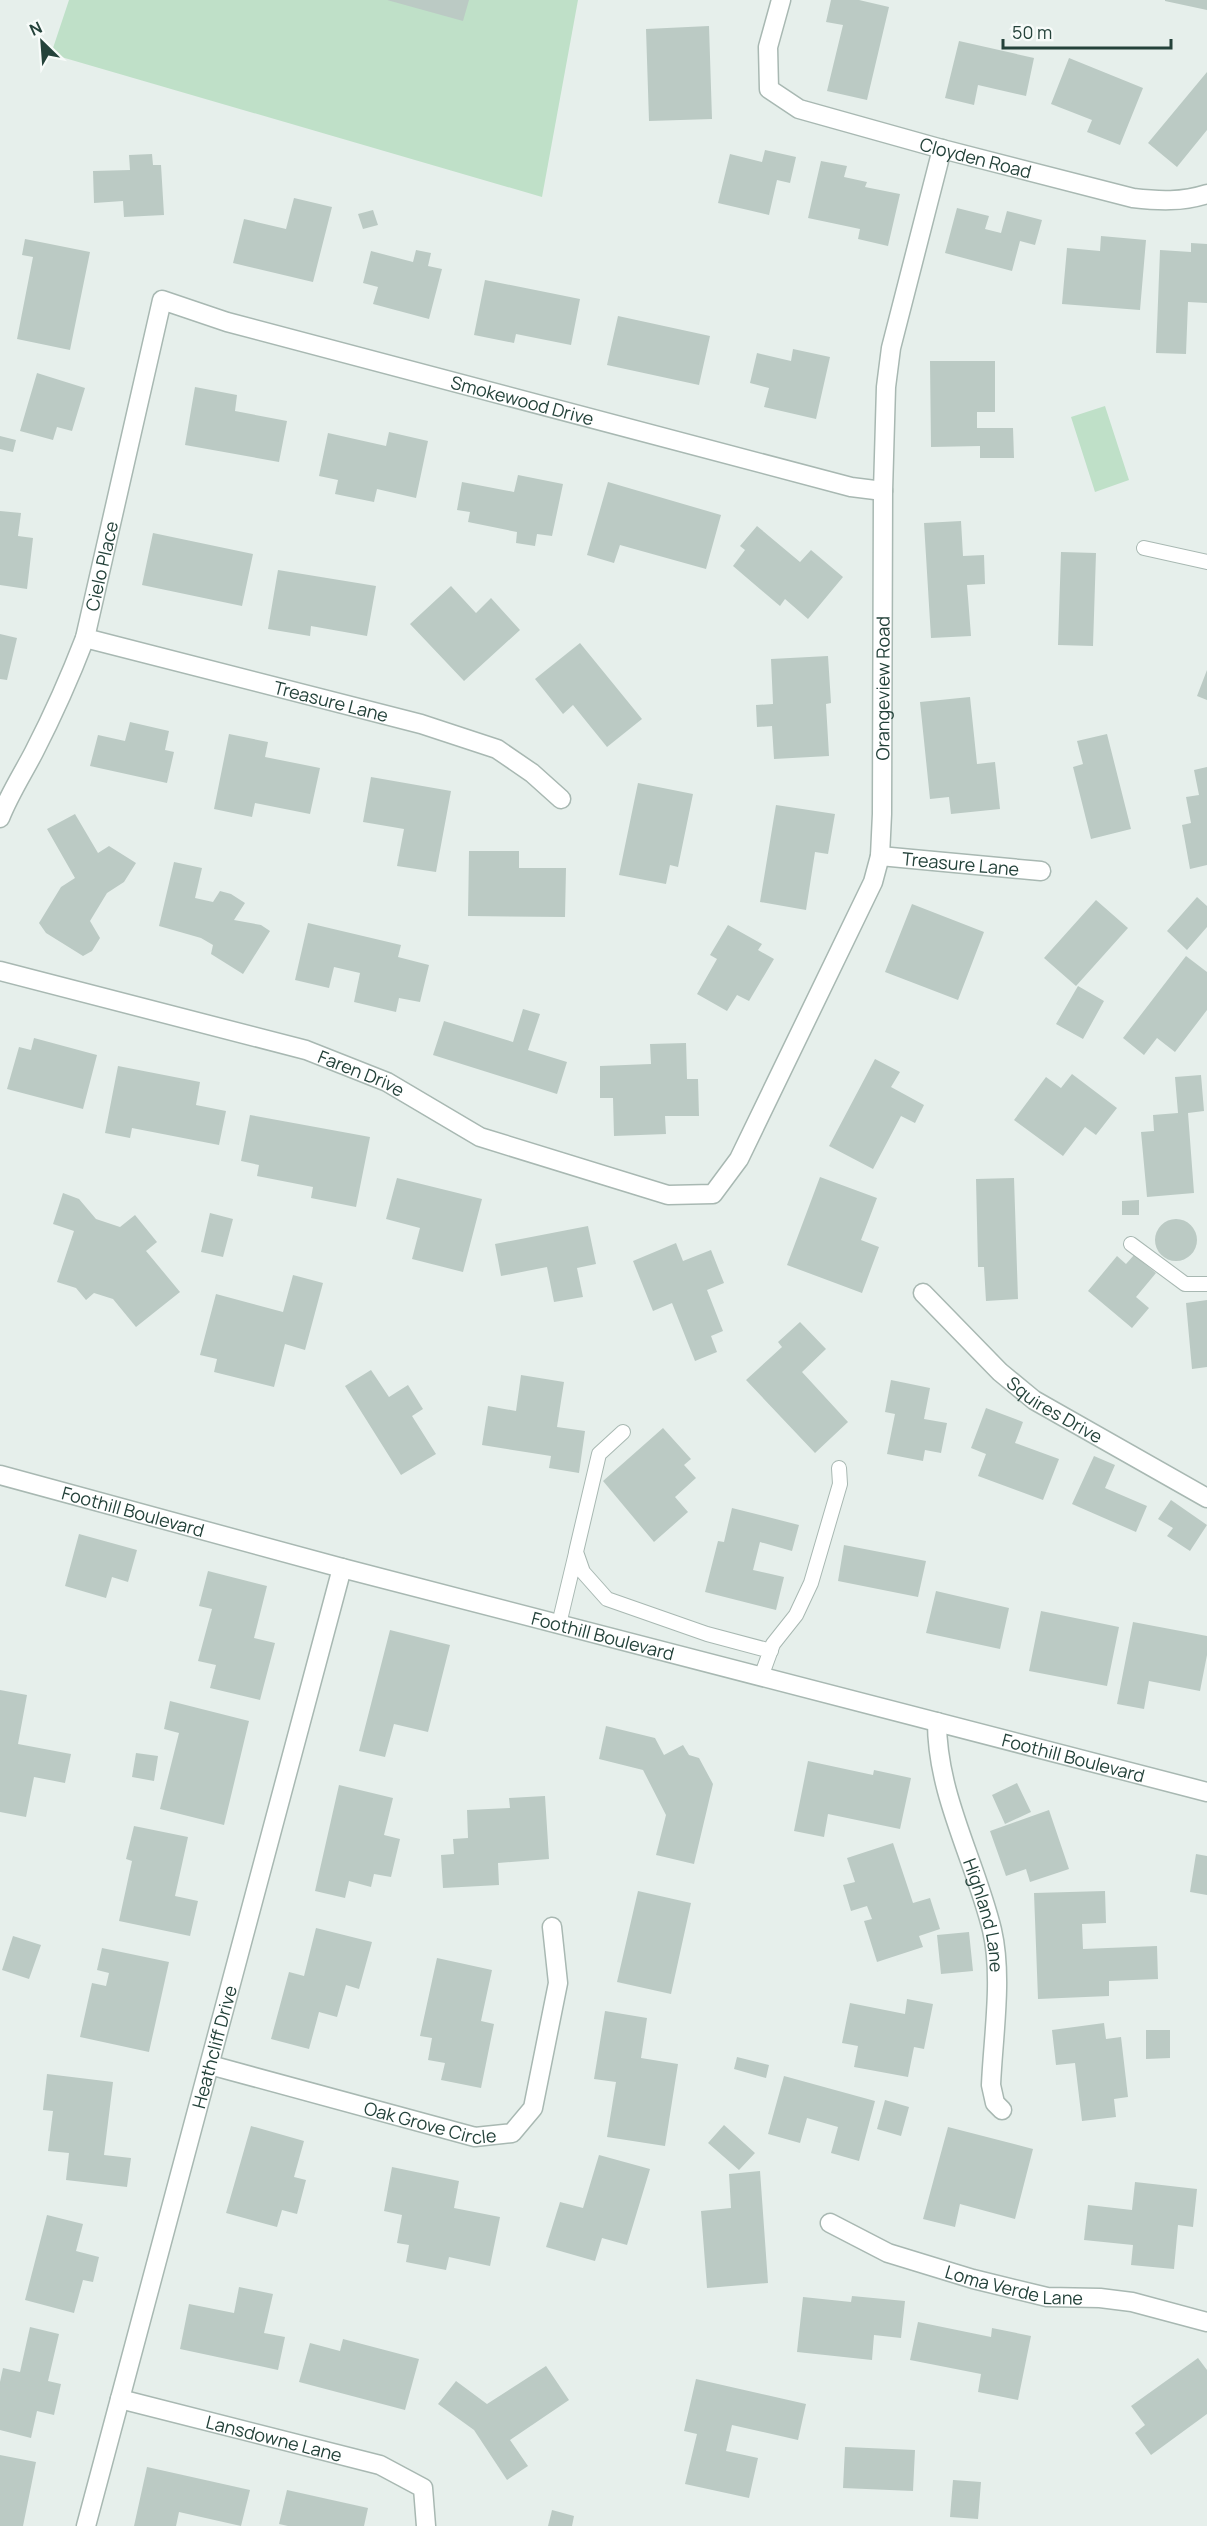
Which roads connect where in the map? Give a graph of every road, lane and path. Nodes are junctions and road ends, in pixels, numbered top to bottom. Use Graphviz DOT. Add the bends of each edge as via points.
graph roads {
  1 [pos="781,0"];
  2 [pos="942,149"];
  3 [pos="1207,194"];
  4 [pos="162,300"];
  5 [pos="883,491"];
  6 [pos="1144,548"];
  7 [pos="1207,562"];
  8 [pos="85,638"];
  9 [pos="4,795"];
  10 [pos="561,799"];
  11 [pos="0,818"];
  12 [pos="880,856"];
  13 [pos="1041,872"];
  14 [pos="0,971"];
  15 [pos="713,1194"];
  16 [pos="1131,1244"];
  17 [pos="1207,1284"];
  18 [pos="923,1293"];
  19 [pos="622,1432"];
  20 [pos="839,1468"];
  21 [pos="0,1475"];
  22 [pos="1207,1498"];
  23 [pos="576,1552"];
  24 [pos="342,1568"];
  25 [pos="559,1624"];
  26 [pos="771,1651"];
  27 [pos="761,1677"];
  28 [pos="937,1722"];
  29 [pos="1207,1792"];
  30 [pos="552,1927"];
  31 [pos="210,2065"];
  32 [pos="1002,2110"];
  33 [pos="830,2223"];
  34 [pos="1207,2322"];
  35 [pos="120,2399"];
  36 [pos="86,2526"];
  37 [pos="426,2526"];
  1 -- 2 [label="street, Cloyden Road" via="768,47 769,89 799,109"];
  2 -- 3 [label="street, Cloyden Road" via="1133,198 1189,200"];
  2 -- 5 [label="street, Orangeview Road" via="891,348"];
  4 -- 5 [label="street, Smokewood Drive" via="227,322 851,487"];
  4 -- 8 [label="street, Cielo Place"];
  5 -- 12 [label="street, Orangeview Road"];
  6 -- 7 [label="lane"];
  8 -- 9 [label="street, Cielo Place" via="33,755"];
  8 -- 10 [label="street, Treasure Lane" via="422,724 497,749"];
  9 -- 11 [label="street, Cielo Place"];
  12 -- 13 [label="street, Treasure Lane"];
  12 -- 15 [label="street, Orangeview Road" via="873,882 739,1159"];
  14 -- 15 [label="street, Faren Drive" via="306,1050 387,1082 480,1137 669,1195"];
  16 -- 17 [label="lane" via="1185,1284"];
  18 -- 22 [label="street, Squires Drive" via="1000,1372 1034,1400"];
  19 -- 23 [label="lane" via="599,1454"];
  20 -- 26 [label="lane" via="840,1484 811,1583 796,1615"];
  21 -- 24 [label="street, Foothill Boulevard"];
  23 -- 25 [label="lane"];
  23 -- 26 [label="lane" via="583,1572 607,1599"];
  24 -- 25 [label="street, Foothill Boulevard"];
  24 -- 31 [label="street, Heathcliff Drive"];
  25 -- 27 [label="street, Foothill Boulevard"];
  26 -- 27 [label="lane"];
  27 -- 28 [label="street, Foothill Boulevard"];
  28 -- 29 [label="street, Foothill Boulevard"];
  28 -- 32 [label="street, Highland Lane" via="937,1752 952,1811 992,1931 997,1967 991,2085 995,2103"];
  30 -- 31 [label="street, Oak Grove Circle" via="558,1983 532,2108 512,2133 475,2137"];
  31 -- 35 [label="street, Heathcliff Drive"];
  33 -- 34 [label="street, Loma Verde Lane" via="888,2253 973,2279 1047,2297 1132,2302"];
  35 -- 36 [label="street, Heathcliff Drive"];
  35 -- 37 [label="street, Lansdowne Lane" via="380,2465 423,2488"];
}
